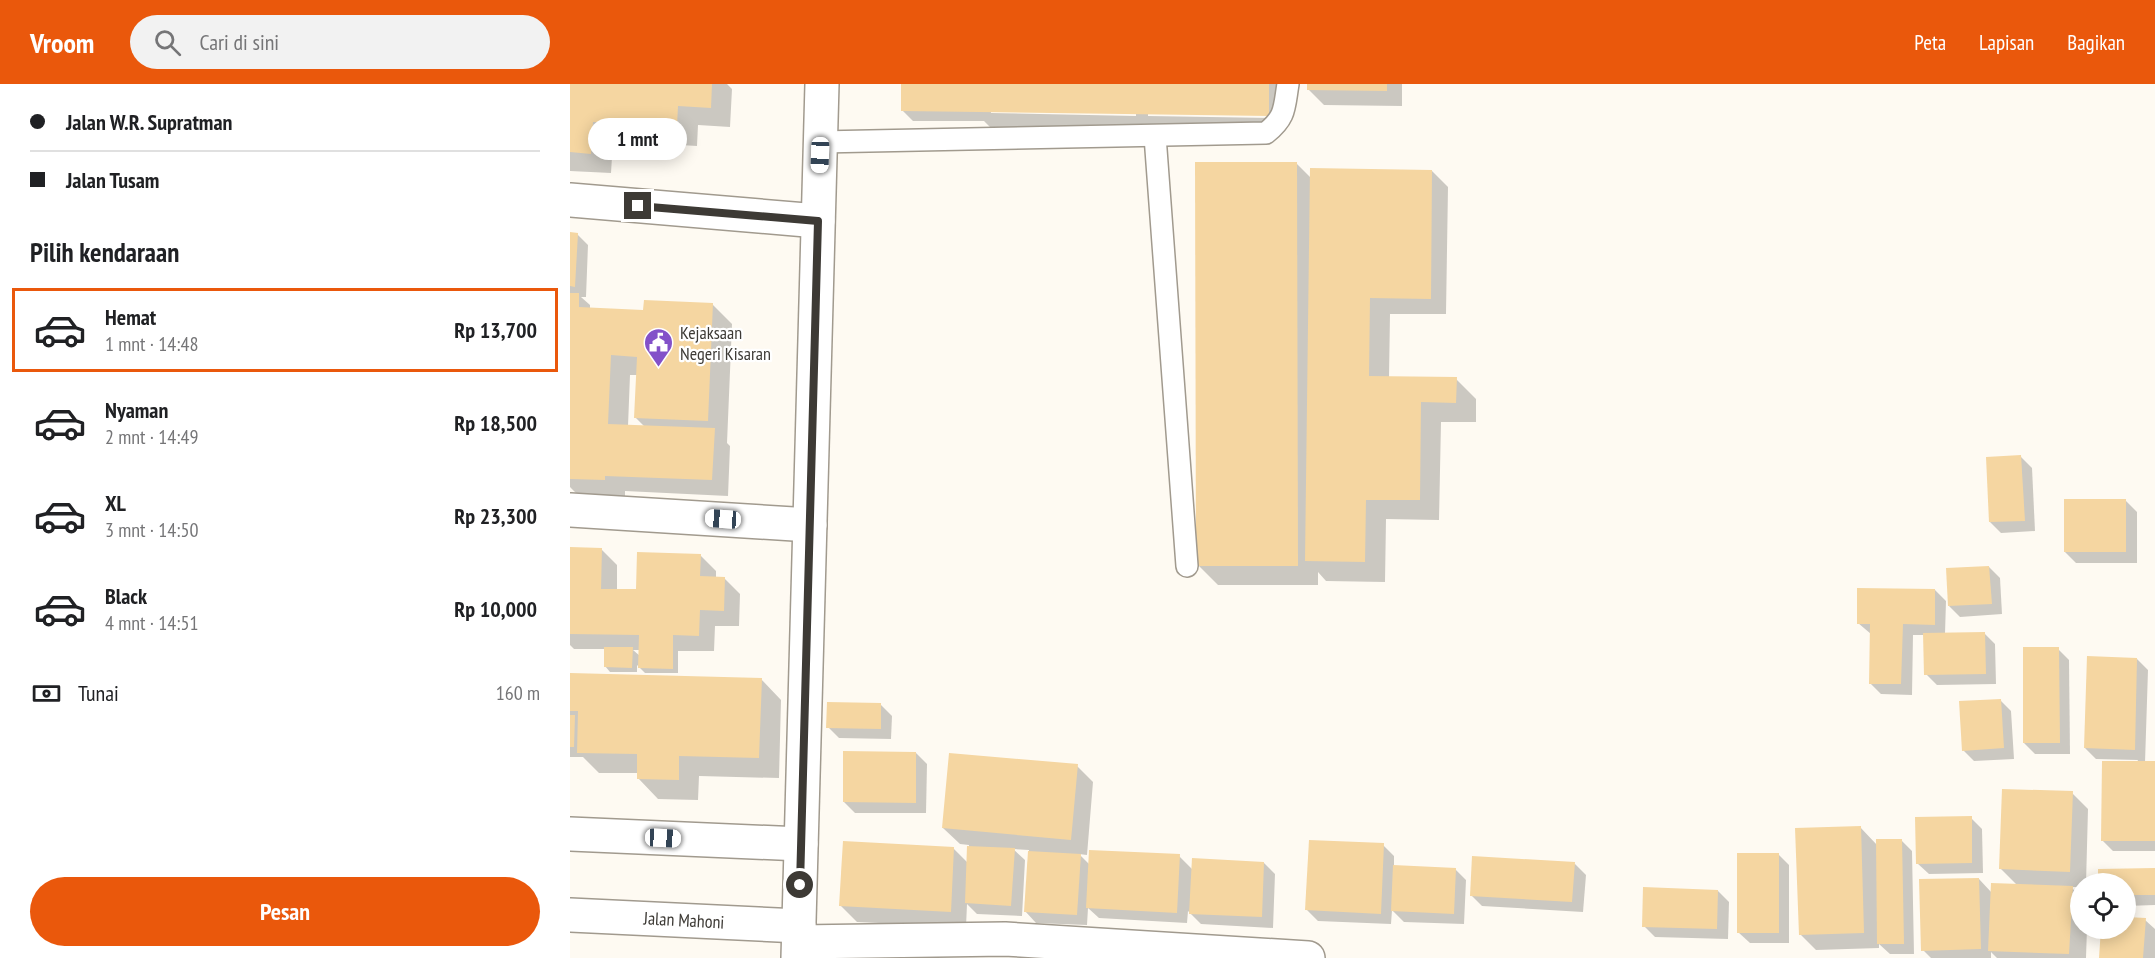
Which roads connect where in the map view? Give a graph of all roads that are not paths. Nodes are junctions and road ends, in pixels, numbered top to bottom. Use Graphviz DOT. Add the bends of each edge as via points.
graph roads {
  1 [pos="822,84"];
  2 [pos="1288,84"];
  3 [pos="1155,136"];
  4 [pos="820,142"];
  5 [pos="570,200"];
  6 [pos="818,221"];
  7 [pos="570,510"];
  8 [pos="810,525"];
  9 [pos="1187,566"];
  10 [pos="570,834"];
  11 [pos="801,844"];
  12 [pos="570,915"];
  13 [pos="799,942"];
  14 [pos="1308,958"];
  1 -- 4 [label="street"];
  2 -- 3 [label="lane" via="1278,124 1266,133"];
  3 -- 4 [label="lane"];
  3 -- 9 [label="lane"];
  4 -- 6 [label="street"];
  5 -- 6 [label="street"];
  6 -- 8 [label="street"];
  7 -- 8 [label="street"];
  8 -- 11 [label="street"];
  10 -- 11 [label="street"];
  11 -- 13 [label="street"];
  12 -- 13 [label="street, Jalan Mahoni"];
  13 -- 14 [label="street, Jalan Mahoni" via="1005,939"];
}
